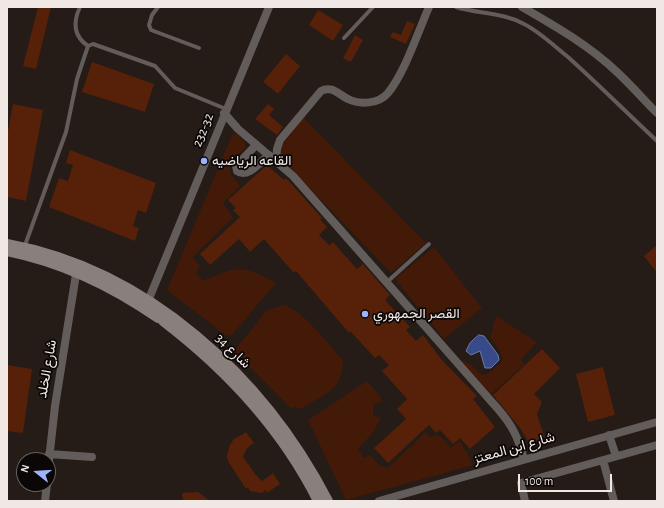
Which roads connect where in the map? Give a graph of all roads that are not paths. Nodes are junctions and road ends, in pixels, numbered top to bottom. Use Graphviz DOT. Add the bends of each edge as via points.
graph roads {
  1 [pos="80,7"];
  2 [pos="158,7"];
  3 [pos="269,7"];
  4 [pos="373,7"];
  5 [pos="429,7"];
  6 [pos="456,7"];
  7 [pos="522,7"];
  8 [pos="344,38"];
  9 [pos="88,46"];
  10 [pos="199,48"];
  11 [pos="225,111"];
  12 [pos="657,113"];
  13 [pos="657,141"];
  14 [pos="256,145"];
  15 [pos="269,155"];
  16 [pos="276,161"];
  17 [pos="7,244"];
  18 [pos="429,244"];
  19 [pos="7,251"];
  20 [pos="23,251"];
  21 [pos="77,269"];
  22 [pos="386,282"];
  23 [pos="146,304"];
  24 [pos="657,422"];
  25 [pos="609,435"];
  26 [pos="657,445"];
  27 [pos="49,452"];
  28 [pos="56,454"];
  29 [pos="616,456"];
  30 [pos="92,457"];
  31 [pos="524,459"];
  32 [pos="603,460"];
  33 [pos="318,501"];
  34 [pos="328,501"];
  35 [pos="379,501"];
  36 [pos="525,501"];
  37 [pos="614,501"];
  1 -- 9 [label="lane" via="75,19 77,35 80,41"];
  2 -- 10 [label="lane" via="152,15 149,25 151,30"];
  3 -- 11 [label="street, 232-32"];
  4 -- 8 [label="lane"];
  5 -- 16 [label="street" via="398,76 387,94 368,104 349,100 331,89 321,91 280,140"];
  6 -- 13 [label="lane" via="491,13 524,24 548,40"];
  7 -- 12 [label="street" via="559,29 618,72"];
  9 -- 11 [label="lane" via="93,44 155,66 175,88"];
  9 -- 20 [label="lane" via="77,79 66,132"];
  11 -- 14 [label="street" via="238,129"];
  11 -- 23 [label="street, 232-32"];
  14 -- 15 [label="street"];
  14 -- 15 [label="street" via="236,166 237,171 247,174"];
  15 -- 16 [label="street"];
  16 -- 22 [label="street" via="293,176"];
  17 -- 20 [label="main road"];
  18 -- 22 [label="lane"];
  19 -- 20 [label="main road"];
  20 -- 21 [label="main road"];
  21 -- 23 [label="main road, شارع 34" via="113,281"];
  21 -- 27 [label="street, شارع الخلد"];
  22 -- 31 [label="street" via="512,425"];
  23 -- 33 [label="main road, شارع 34" via="160,319 215,364 256,408 286,447"];
  23 -- 34 [label="main road, شارع 34" via="203,341 252,389 290,437"];
  24 -- 25 [label="street, شارع ابن المعتز"];
  25 -- 29 [label="street"];
  25 -- 31 [label="street, شارع ابن المعتز"];
  26 -- 29 [label="street"];
  28 -- 30 [label="street"];
  29 -- 32 [label="street"];
  31 -- 35 [label="street, شارع ابن المعتز"];
  32 -- 36 [label="street" via="520,483"];
  32 -- 37 [label="street"];
}
